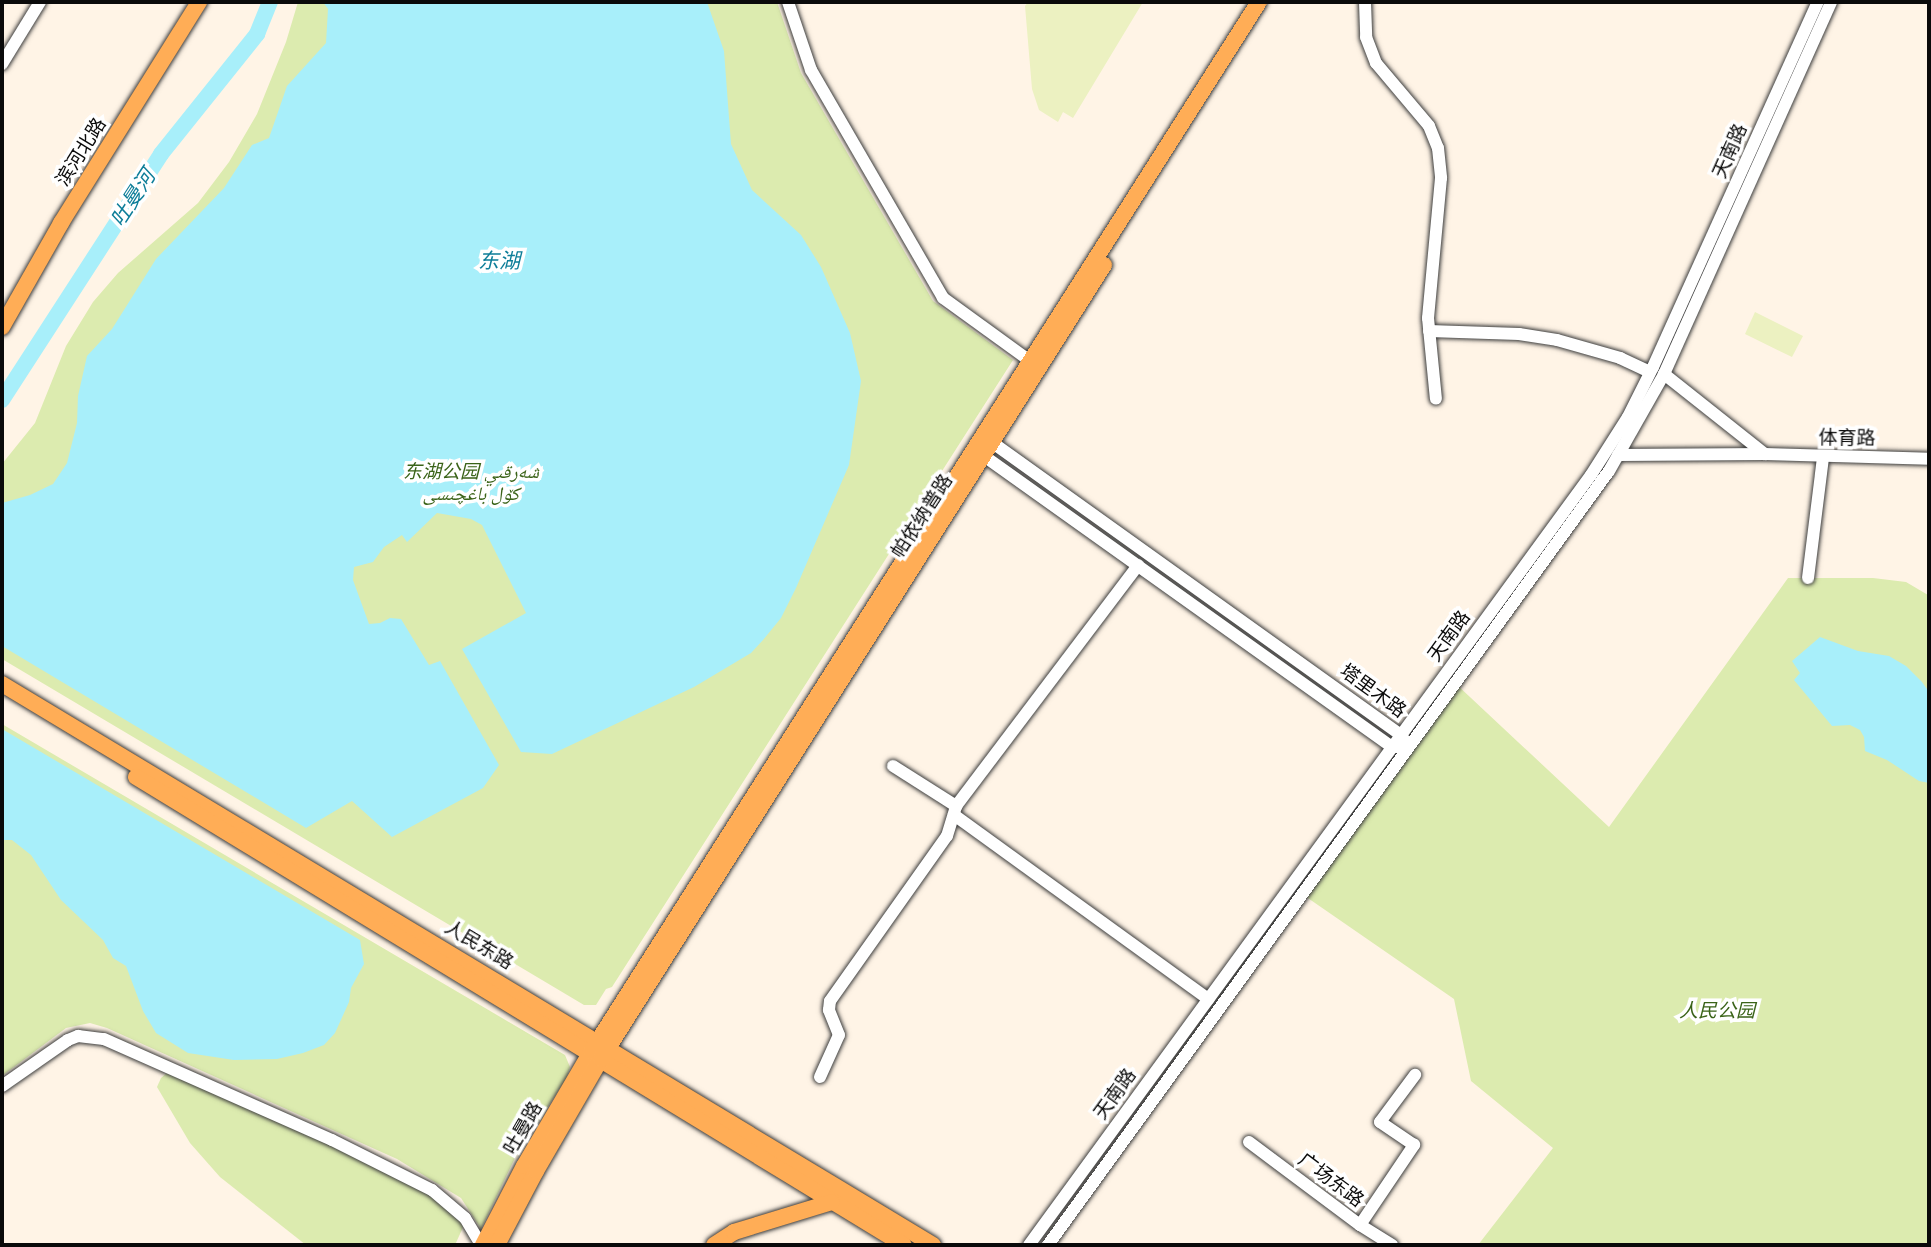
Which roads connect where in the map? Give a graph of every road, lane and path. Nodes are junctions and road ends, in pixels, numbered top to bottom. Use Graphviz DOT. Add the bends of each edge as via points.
graph roads {
  1 [pos="40,2"];
  2 [pos="199,2"];
  3 [pos="788,2"];
  4 [pos="1261,2"];
  5 [pos="1365,2"];
  6 [pos="1818,2"];
  7 [pos="1831,2"];
  8 [pos="2,64"];
  9 [pos="2,327"];
  10 [pos="1429,331"];
  11 [pos="1030,361"];
  12 [pos="1650,372"];
  13 [pos="1664,374"];
  14 [pos="1436,399"];
  15 [pos="984,446"];
  16 [pos="1765,454"];
  17 [pos="1618,455"];
  18 [pos="1823,457"];
  19 [pos="1929,459"];
  20 [pos="1138,565"];
  21 [pos="1808,578"];
  22 [pos="2,684"];
  23 [pos="2,696"];
  24 [pos="1401,735"];
  25 [pos="1392,747"];
  26 [pos="1409,747"];
  27 [pos="893,766"];
  28 [pos="955,811"];
  29 [pos="1208,999"];
  30 [pos="600,1050"];
  31 [pos="1415,1075"];
  32 [pos="820,1077"];
  33 [pos="2,1086"];
  34 [pos="1249,1142"];
  35 [pos="832,1202"];
  36 [pos="1360,1225"];
  37 [pos="487,1243"];
  38 [pos="714,1245"];
  39 [pos="904,1245"];
  40 [pos="933,1245"];
  41 [pos="1029,1245"];
  42 [pos="1048,1245"];
  43 [pos="1392,1245"];
  1 -- 8 [label="street"];
  2 -- 9 [label="main road, 滨河北路"];
  3 -- 11 [label="street" via="811,70 943,298"];
  4 -- 11 [label="main road, 帕依纳普路"];
  4 -- 15 [label="main road, 帕依纳普路"];
  5 -- 10 [label="street" via="1366,37 1376,63 1429,126 1438,148 1441,178"];
  6 -- 12 [label="street, 天南路"];
  7 -- 13 [label="street, 天南路"];
  10 -- 12 [label="street" via="1557,340"];
  10 -- 14 [label="street"];
  11 -- 15 [label="main road, 帕依纳普路"];
  12 -- 24 [label="street, 天南路" via="1591,475"];
  13 -- 16 [label="street"];
  13 -- 17 [label="street, 天南路"];
  15 -- 20 [label="street, 塔里木路"];
  15 -- 24 [label="street, 塔里木路"];
  15 -- 30 [label="main road, 帕依纳普路"];
  16 -- 17 [label="street, 体育路"];
  16 -- 18 [label="street, 体育路"];
  17 -- 26 [label="street, 天南路"];
  18 -- 19 [label="street, 体育路"];
  18 -- 21 [label="street"];
  20 -- 25 [label="street, 塔里木路"];
  20 -- 28 [label="street"];
  22 -- 30 [label="main road, 人民东路"];
  23 -- 30 [label="main road, 人民东路"];
  24 -- 25 [label="street, 天南路"];
  24 -- 26 [label="street, 塔里木路"];
  25 -- 26 [label="street, 塔里木路"];
  25 -- 29 [label="street, 天南路"];
  26 -- 42 [label="street, 天南路"];
  27 -- 28 [label="street"];
  28 -- 29 [label="street"];
  28 -- 32 [label="street" via="947,836 830,1001 839,1035"];
  29 -- 41 [label="street, 天南路"];
  30 -- 35 [label="main road, 人民东路"];
  30 -- 37 [label="main road, 吐曼路"];
  30 -- 40 [label="main road, 人民东路"];
  31 -- 36 [label="street" via="1380,1122 1414,1146"];
  33 -- 37 [label="street" via="68,1040 78,1036 104,1039 332,1140 432,1190"];
  34 -- 36 [label="street, 广场东路"];
  35 -- 38 [label="main road" via="734,1232"];
  35 -- 39 [label="main road, 人民东路"];
  36 -- 43 [label="street, 广场东路"];
}
